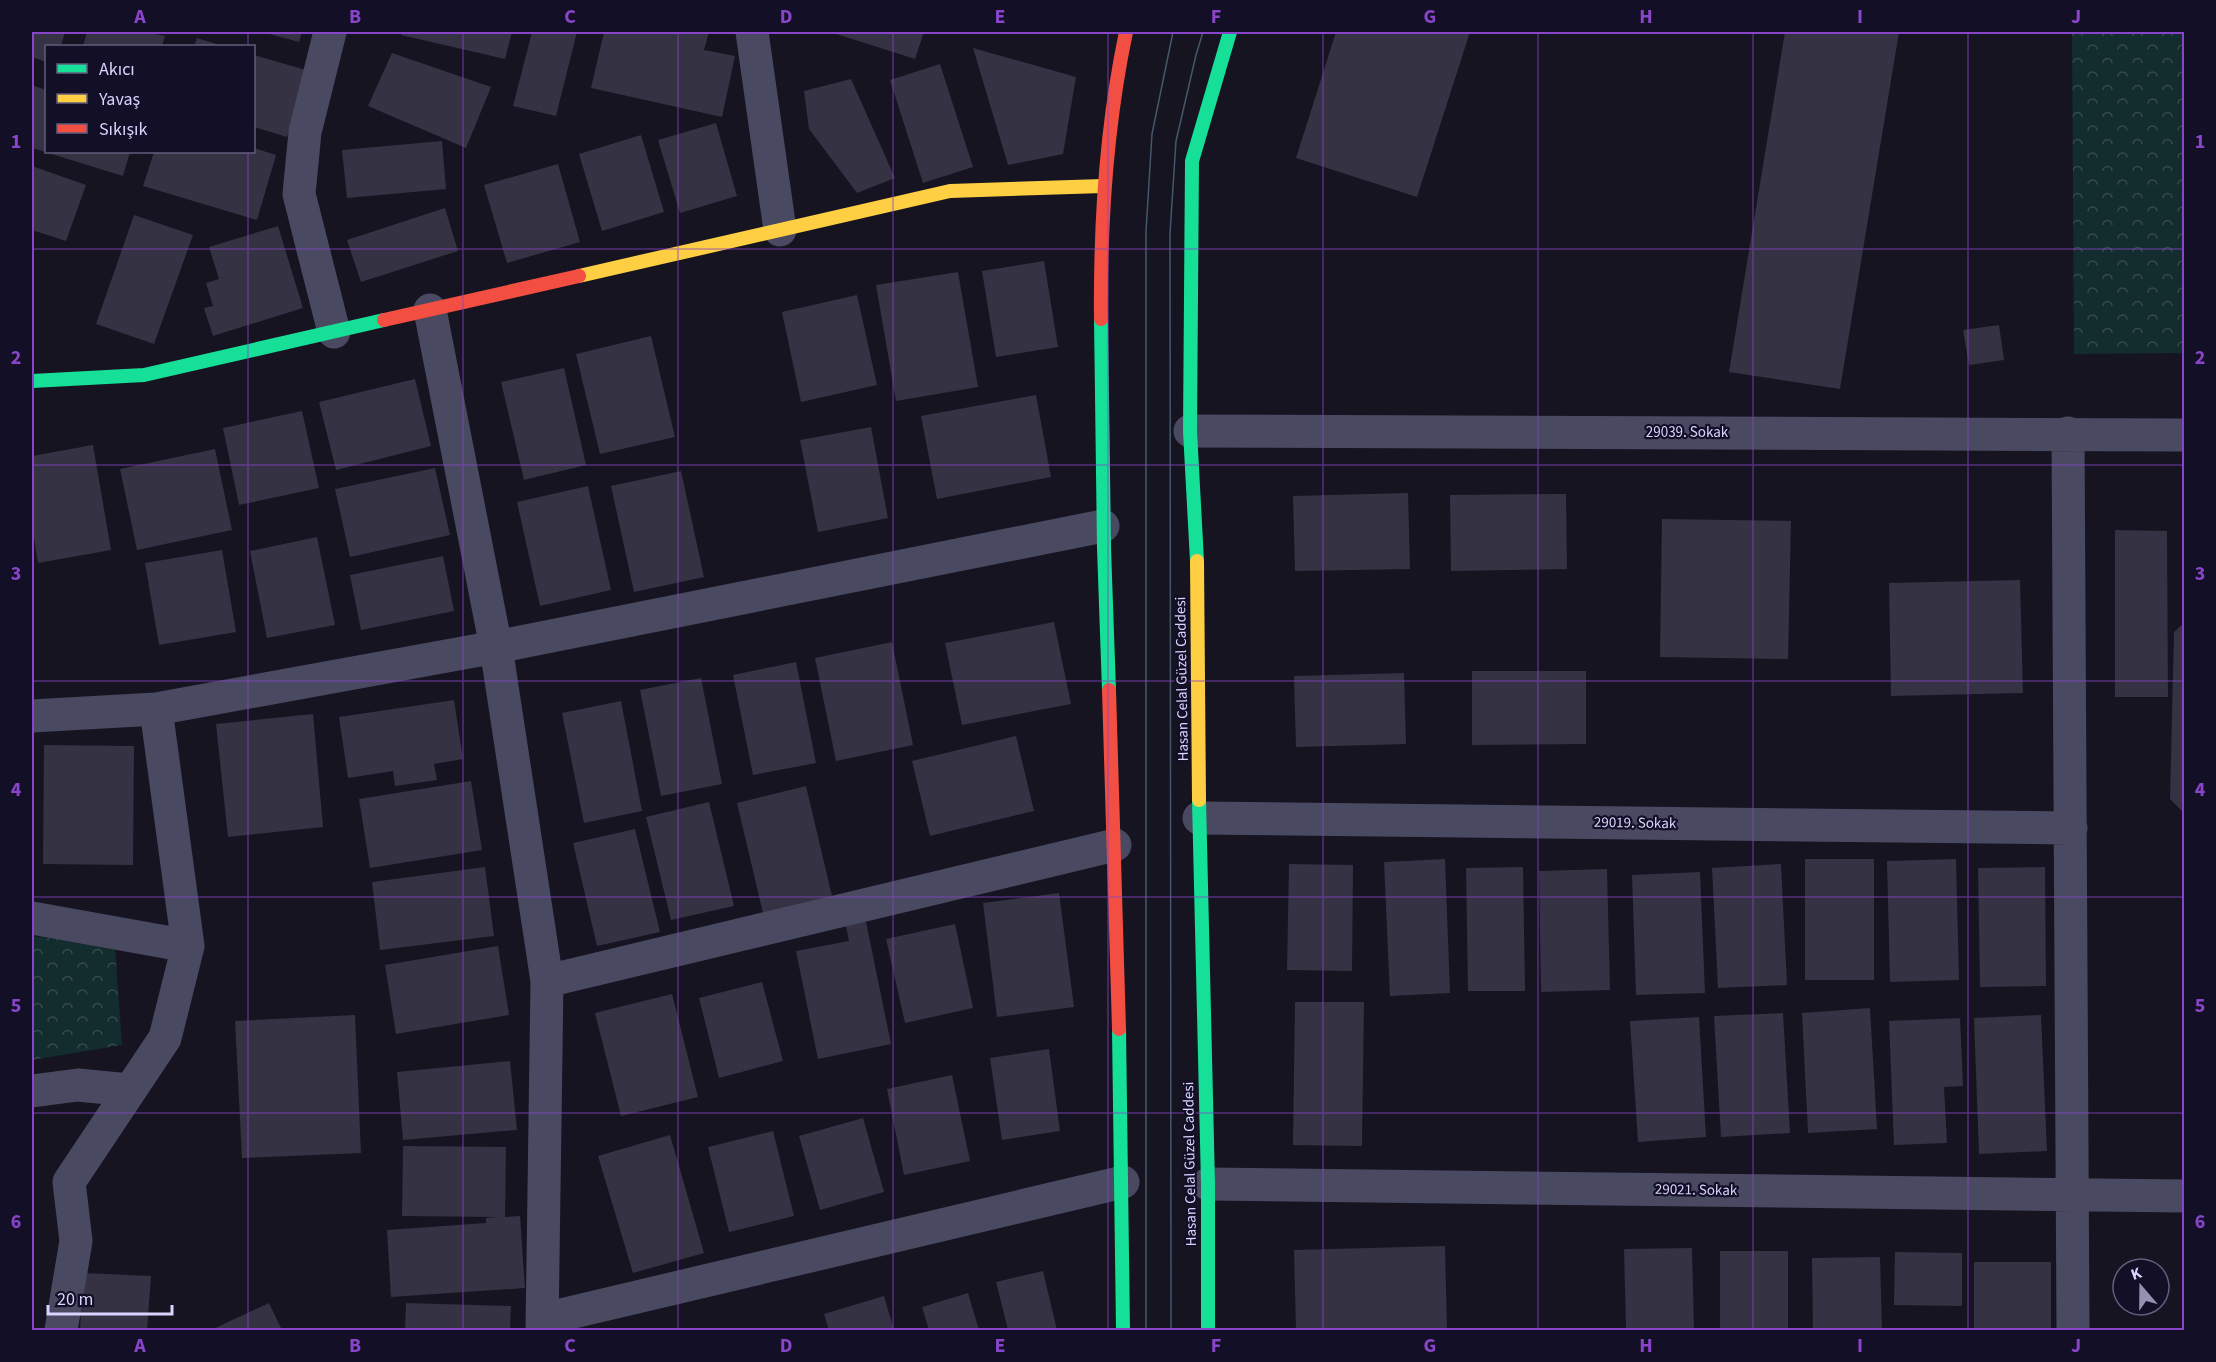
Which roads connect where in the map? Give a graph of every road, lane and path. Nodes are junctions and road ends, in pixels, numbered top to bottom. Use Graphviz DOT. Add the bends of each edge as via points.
graph roads {
  1 [pos="330,32"];
  2 [pos="752,32"];
  3 [pos="1126,32"];
  4 [pos="1230,32"];
  5 [pos="1103,186"];
  6 [pos="780,230"];
  7 [pos="430,310"];
  8 [pos="334,332"];
  9 [pos="32,381"];
  10 [pos="1190,431"];
  11 [pos="2068,433"];
  12 [pos="2184,435"];
  13 [pos="1103,526"];
  14 [pos="496,647"];
  15 [pos="156,709"];
  16 [pos="32,716"];
  17 [pos="1199,818"];
  18 [pos="2071,828"];
  19 [pos="1115,845"];
  20 [pos="32,918"];
  21 [pos="188,946"];
  22 [pos="547,981"];
  23 [pos="129,1090"];
  24 [pos="32,1091"];
  25 [pos="1123,1182"];
  26 [pos="1208,1184"];
  27 [pos="2073,1196"];
  28 [pos="2184,1196"];
  29 [pos="543,1325"];
  30 [pos="61,1330"];
  31 [pos="1123,1330"];
  32 [pos="1208,1330"];
  33 [pos="2073,1330"];
  1 -- 8 [label="street" via="305,132 299,194"];
  2 -- 6 [label="street"];
  3 -- 5 [label="main road" via="1118,65"];
  4 -- 10 [label="main road, Hasan Celal Güzel Caddesi" via="1192,161"];
  5 -- 6 [label="main road" via="950,191"];
  5 -- 13 [label="main road"];
  6 -- 7 [label="main road"];
  7 -- 8 [label="main road"];
  7 -- 14 [label="street"];
  8 -- 9 [label="main road" via="144,375"];
  10 -- 11 [label="street, 29039. Sokak"];
  10 -- 17 [label="main road, Hasan Celal Güzel Caddesi" via="1197,550"];
  11 -- 12 [label="street, 29039. Sokak"];
  11 -- 18 [label="street"];
  13 -- 14 [label="street"];
  13 -- 19 [label="main road"];
  14 -- 15 [label="street"];
  14 -- 22 [label="street"];
  15 -- 16 [label="street"];
  15 -- 21 [label="street"];
  17 -- 18 [label="street, 29019. Sokak"];
  17 -- 26 [label="main road, Hasan Celal Güzel Caddesi"];
  18 -- 27 [label="street"];
  19 -- 22 [label="street"];
  19 -- 25 [label="main road"];
  20 -- 21 [label="street"];
  21 -- 23 [label="street" via="165,1038"];
  22 -- 29 [label="street"];
  23 -- 24 [label="street" via="78,1085"];
  23 -- 30 [label="street" via="69,1182 76,1241"];
  25 -- 29 [label="street"];
  25 -- 31 [label="main road"];
  26 -- 27 [label="street, 29021. Sokak"];
  26 -- 32 [label="main road, Hasan Celal Güzel Caddesi"];
  27 -- 28 [label="street, 29021. Sokak"];
  27 -- 33 [label="street"];
}
